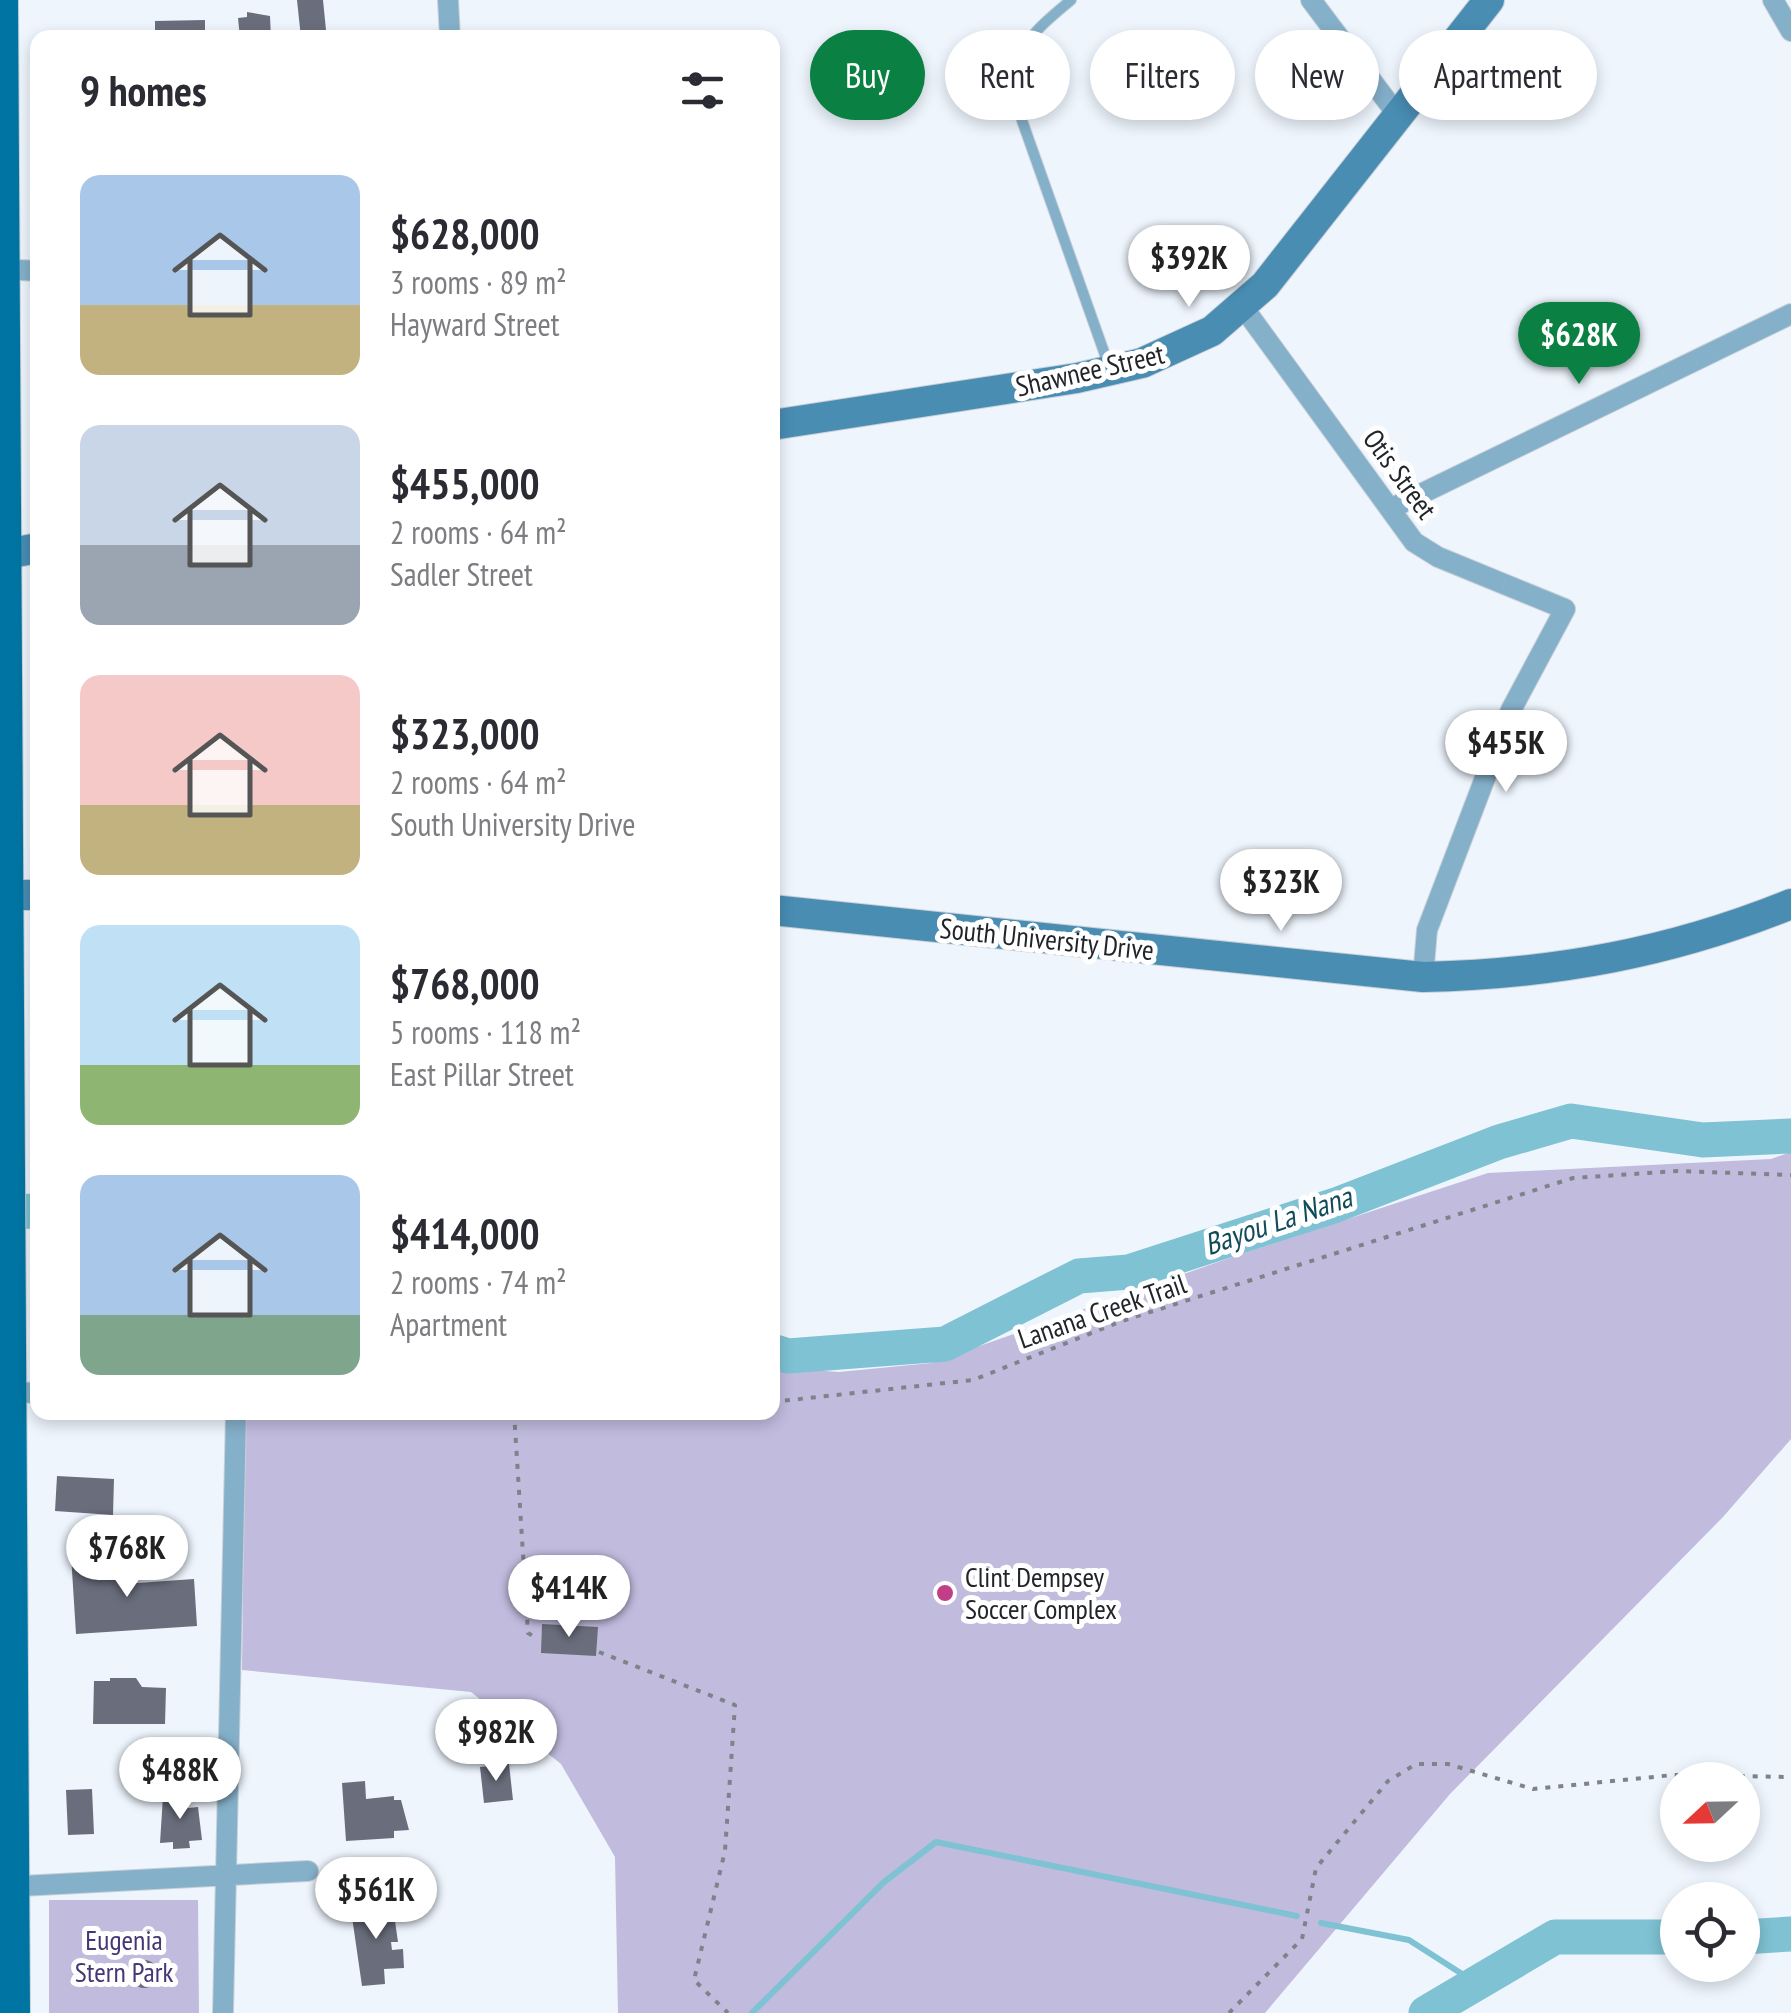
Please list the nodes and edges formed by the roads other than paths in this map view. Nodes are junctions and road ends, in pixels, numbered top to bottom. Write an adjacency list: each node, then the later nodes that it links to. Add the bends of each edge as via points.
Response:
1 (448, 0): 7 (street)
2 (1071, 0): 15 (lane, via 1030,34 1014,65 1012,94)
3 (1310, 0): 10 (street)
4 (1489, 0): 8 (main road, Shawnee Street)
5 (1773, 0): 9 (street)
6 (2, 16): 11 (main road)
7 (450, 30)
8 (1466, 30)
9 (1791, 31)
10 (1399, 117): 13 (main road, Shawnee Street)
11 (1, 269): 12 (street); 19 (main road)
12 (30, 271)
13 (1243, 306): 15 (main road, Shawnee Street, via 1176,351); 17 (street, Otis Street)
14 (1791, 314): 17 (street)
15 (1110, 370): 16 (main road, Shawnee Street)
16 (780, 425)
17 (1390, 508): 24 (street, Otis Street, via 1414,542 1438,556 1565,609 1511,710 1427,930)
18 (30, 549): 19 (main road)
19 (3, 554): 20 (main road)
20 (15, 895): 23 (main road)
21 (1791, 904): 24 (main road, South University Drive, via 1673,947 1594,964)
22 (780, 911): 24 (main road, South University Drive)
23 (4, 973): 25 (main road)
24 (1423, 977)
25 (7, 1107): 26 (main road, via 12,1304)
26 (25, 1393): 28 (main road)
27 (236, 1420): 30 (street)
28 (7, 1523): 31 (main road)
29 (308, 1870): 30 (street)
30 (226, 1875): 31 (street); 33 (street)
31 (7, 1886): 32 (main road)
32 (14, 2013)
33 (223, 2013)

